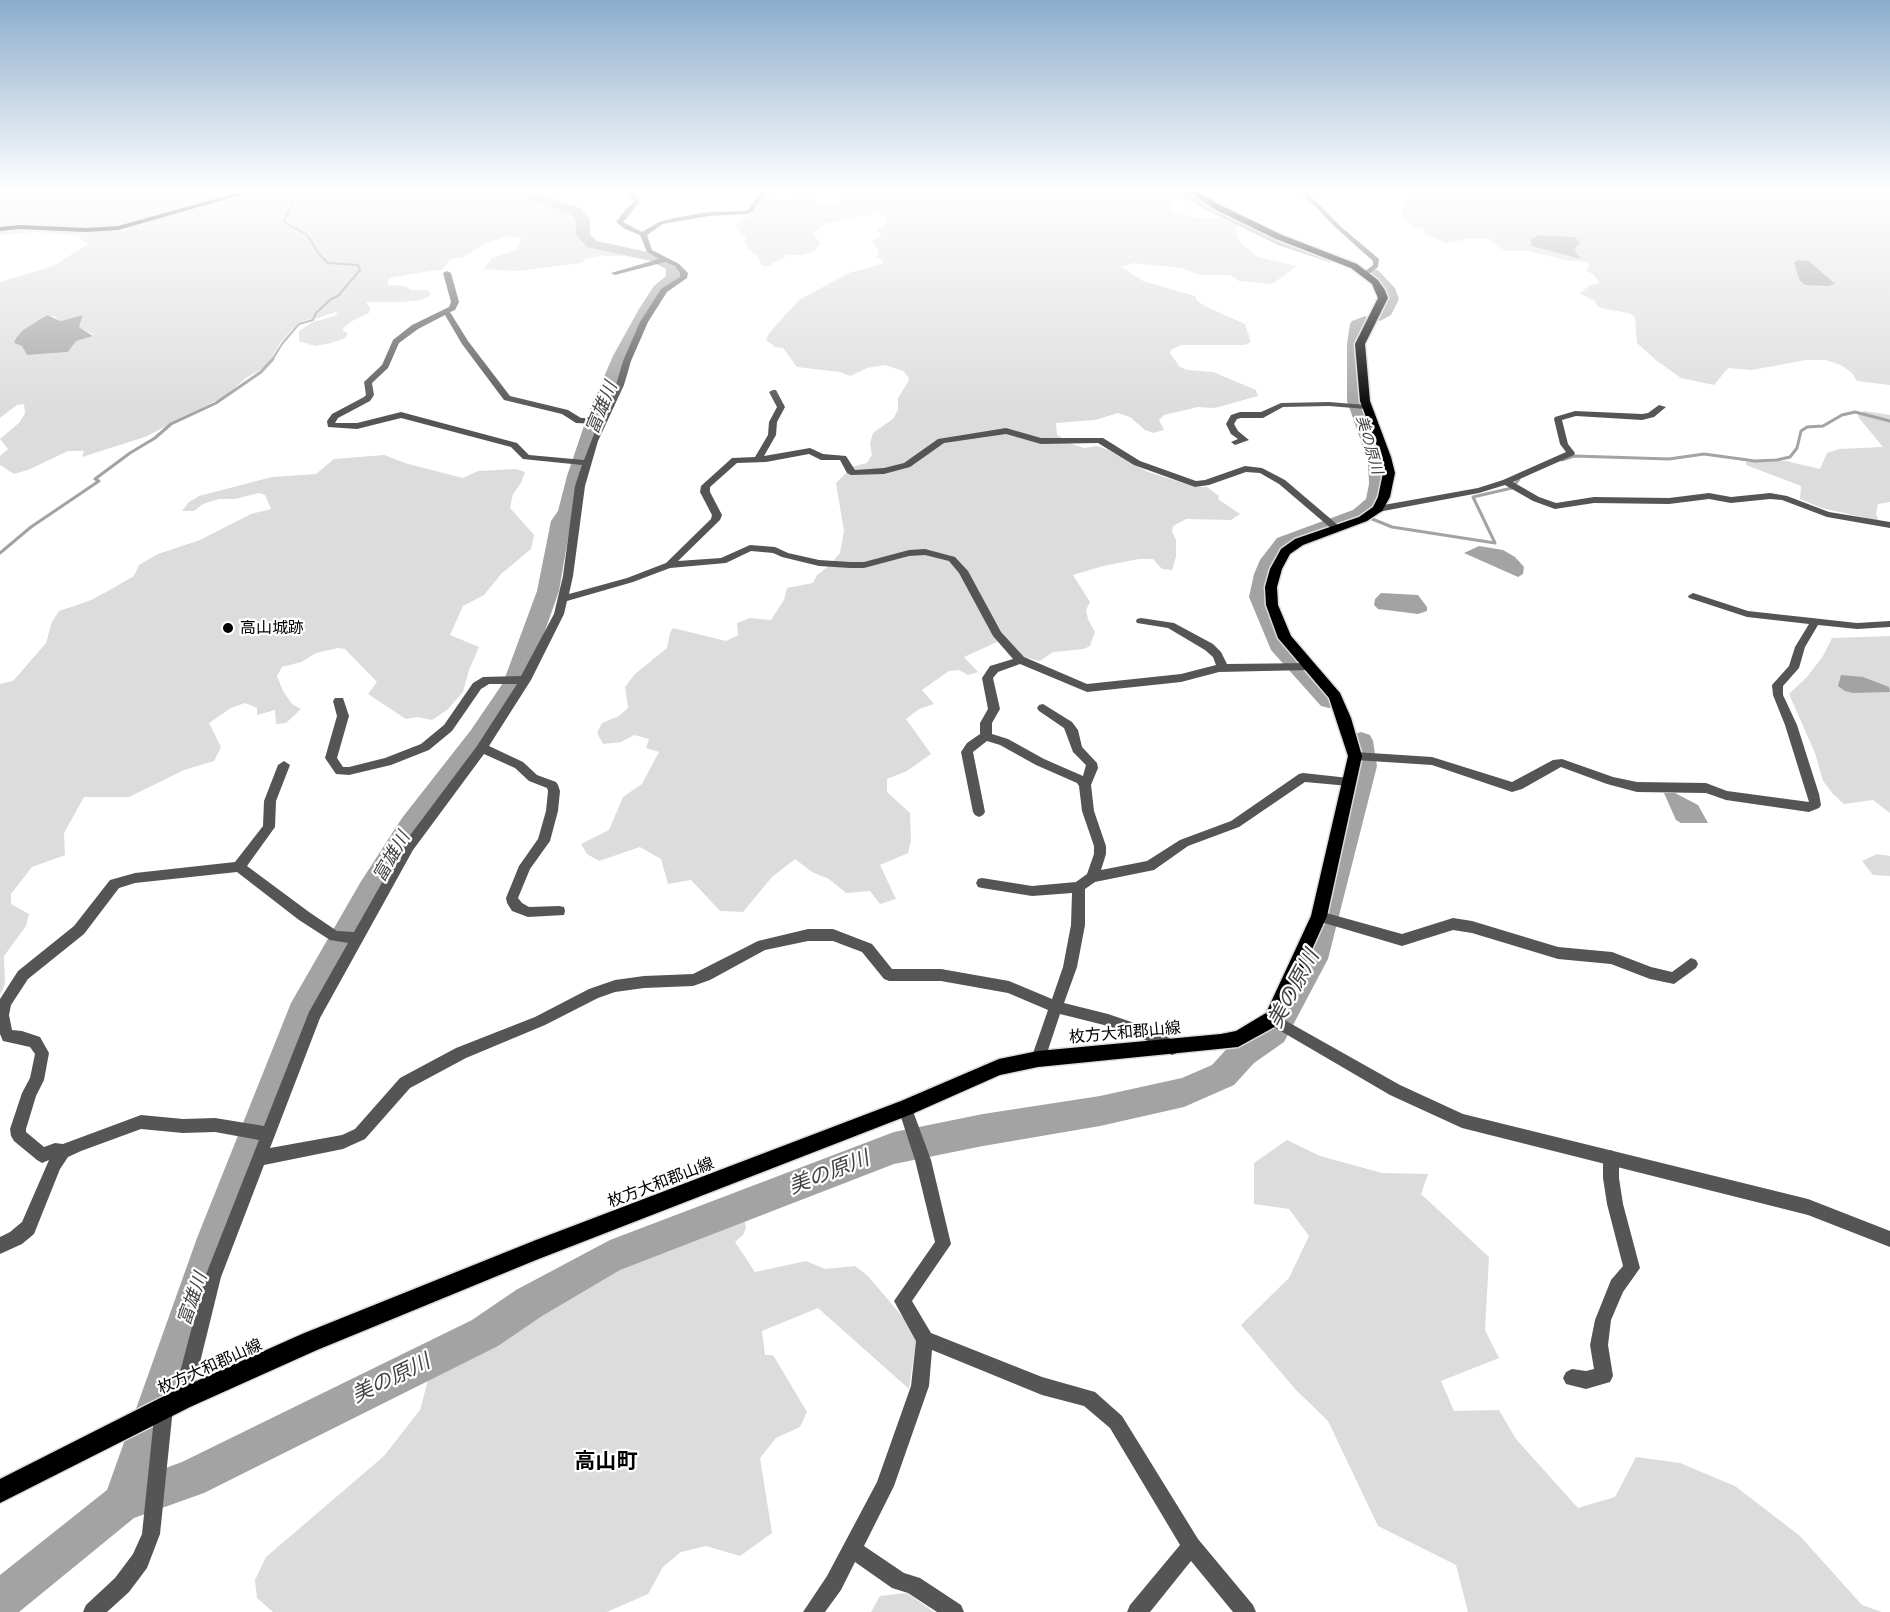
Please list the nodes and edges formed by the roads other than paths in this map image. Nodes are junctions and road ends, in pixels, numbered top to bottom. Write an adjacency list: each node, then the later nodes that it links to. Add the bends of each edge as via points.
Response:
1 (648, 264): 6 (street)
2 (675, 264): 12 (street, via 682,269 683,278 664,291 644,322 620,385)
3 (1349, 264): 7 (main road)
4 (1376, 264): 7 (street)
5 (447, 273): 8 (street, via 455,302)
6 (615, 273)
7 (1365, 273): 10 (main road, via 1382,290 1383,298 1360,344)
8 (446, 311): 12 (street, via 507,398 564,412 579,421); 15 (street, via 396,342 385,366 368,382 367,399 335,416 332,424 357,426 401,415 514,445 526,457)
9 (773, 392): 14 (street, via 781,407)
10 (1366, 407): 13 (street, via 1281,405 1263,415 1234,417 1230,424 1245,440); 17 (main road, via 1389,473)
11 (1662, 407): 16 (street, via 1651,416 1575,413 1558,419 1564,444 1571,453)
12 (600, 421): 15 (street)
13 (1235, 442)
14 (759, 458): 19 (street, via 810,451 821,457 843,458 854,473 902,467 941,441 1006,431 1041,441 1100,440 1137,463 1195,484 1245,469 1262,471 1282,482); 20 (street, via 735,460 706,486 705,492 717,515 715,520)
15 (586, 464): 22 (street)
16 (1506, 482): 17 (street); 18 (street, via 1555,506 1594,500 1661,501 1709,496 1731,500 1770,496 1827,514)
17 (1378, 509): 19 (main road)
18 (1890, 525)
19 (1336, 528): 27 (main road, via 1299,542 1285,552 1271,587 1272,605 1285,638)
20 (669, 565): 22 (street); 26 (street, via 723,561 750,548 776,550 819,563 850,565 909,553 939,554 963,571 997,634)
21 (1693, 596): 24 (street, via 1747,614)
22 (563, 599): 29 (street)
23 (1141, 621): 28 (street, via 1170,625 1209,647)
24 (1815, 622): 25 (street); 34 (street, via 1800,647 1794,668 1777,685 1815,806 1726,795 1706,788 1637,787 1562,763 1512,787 1432,761)
25 (1890, 624)
26 (1020, 660): 28 (street, via 1087,688 1181,678); 32 (street, via 994,669 987,678 994,709 986,723)
27 (1308, 666): 28 (street); 34 (main road, via 1335,696)
28 (1223, 668)
29 (526, 680): 30 (street, via 487,680 477,686 448,728 425,747 349,771 340,771 331,758 343,716); 33 (street)
30 (339, 701)
31 (1043, 708): 37 (street, via 1068,725 1077,748 1091,763)
32 (986, 736): 37 (street); 38 (street, via 967,752)
33 (481, 749): 43 (street, via 492,751 519,765 533,778 552,785 552,811 544,841 525,866 512,898 517,907 528,912); 45 (street, via 409,846)
34 (1355, 756): 36 (main road)
35 (284, 765): 39 (street, via 270,801 269,827)
36 (1349, 782): 40 (street, via 1303,777 1235,824 1184,843 1150,866); 44 (main road)
37 (1085, 785): 40 (street, via 1088,811 1100,846)
38 (979, 812)
39 (239, 867): 45 (street, via 335,936); 53 (street, via 135,878 115,884 79,930 37,962 12,990 2,1015 8,1036 35,1042 42,1053 19,1136 42,1155)
40 (1092, 877): 42 (street)
41 (982, 883): 42 (street, via 1032,891)
42 (1079, 887): 47 (street, via 1078,925)
43 (559, 911)
44 (1319, 916): 46 (street, via 1402,940 1453,924 1472,927 1558,953 1612,958 1674,978); 48 (main road)
45 (355, 938): 52 (street, via 314,1016)
46 (1691, 964)
47 (1056, 1007): 49 (street, via 1108,1020); 50 (street); 54 (street, via 1009,987 979,980 889,975 867,948 832,935 785,939 741,955 699,978 634,983 594,993 540,1021 461,1053 405,1083 360,1134 343,1142)
48 (1272, 1019): 49 (main road, 枚方大和郡山線, via 1238,1039); 55 (street, via 1395,1090 1462,1121)
49 (1172, 1048): 50 (main road, 枚方大和郡山線)
50 (1038, 1059): 51 (main road, 枚方大和郡山線, via 999,1067)
51 (905, 1108): 58 (street, via 923,1160 943,1244 902,1301); 60 (main road, 枚方大和郡山線, via 536,1250)
52 (268, 1134): 53 (street, via 215,1125 141,1122); 54 (street)
53 (63, 1152): 57 (street, via 42,1190 28,1228)
54 (260, 1158): 60 (street, via 213,1277)
55 (1611, 1158): 56 (street, via 1808,1207); 59 (street, via 1615,1204 1632,1268 1617,1286 1603,1320 1599,1345 1604,1376)
56 (1890, 1239)
57 (0, 1246)
58 (925, 1339): 63 (street, via 1042,1386 1089,1398 1116,1422); 64 (street, via 920,1386 908,1422 885,1486)
59 (1572, 1378)
60 (182, 1399): 61 (main road, 枚方大和郡山線)
61 (164, 1408): 62 (main road, 枚方大和郡山線); 65 (street, via 151,1534 140,1561 122,1585)
62 (0, 1491)
63 (1191, 1546): 68 (street); 69 (street)
64 (852, 1549): 66 (street); 67 (street, via 898,1581 914,1585)
65 (93, 1612)
66 (813, 1612)
67 (954, 1612)
68 (1137, 1612)
69 (1246, 1612)

